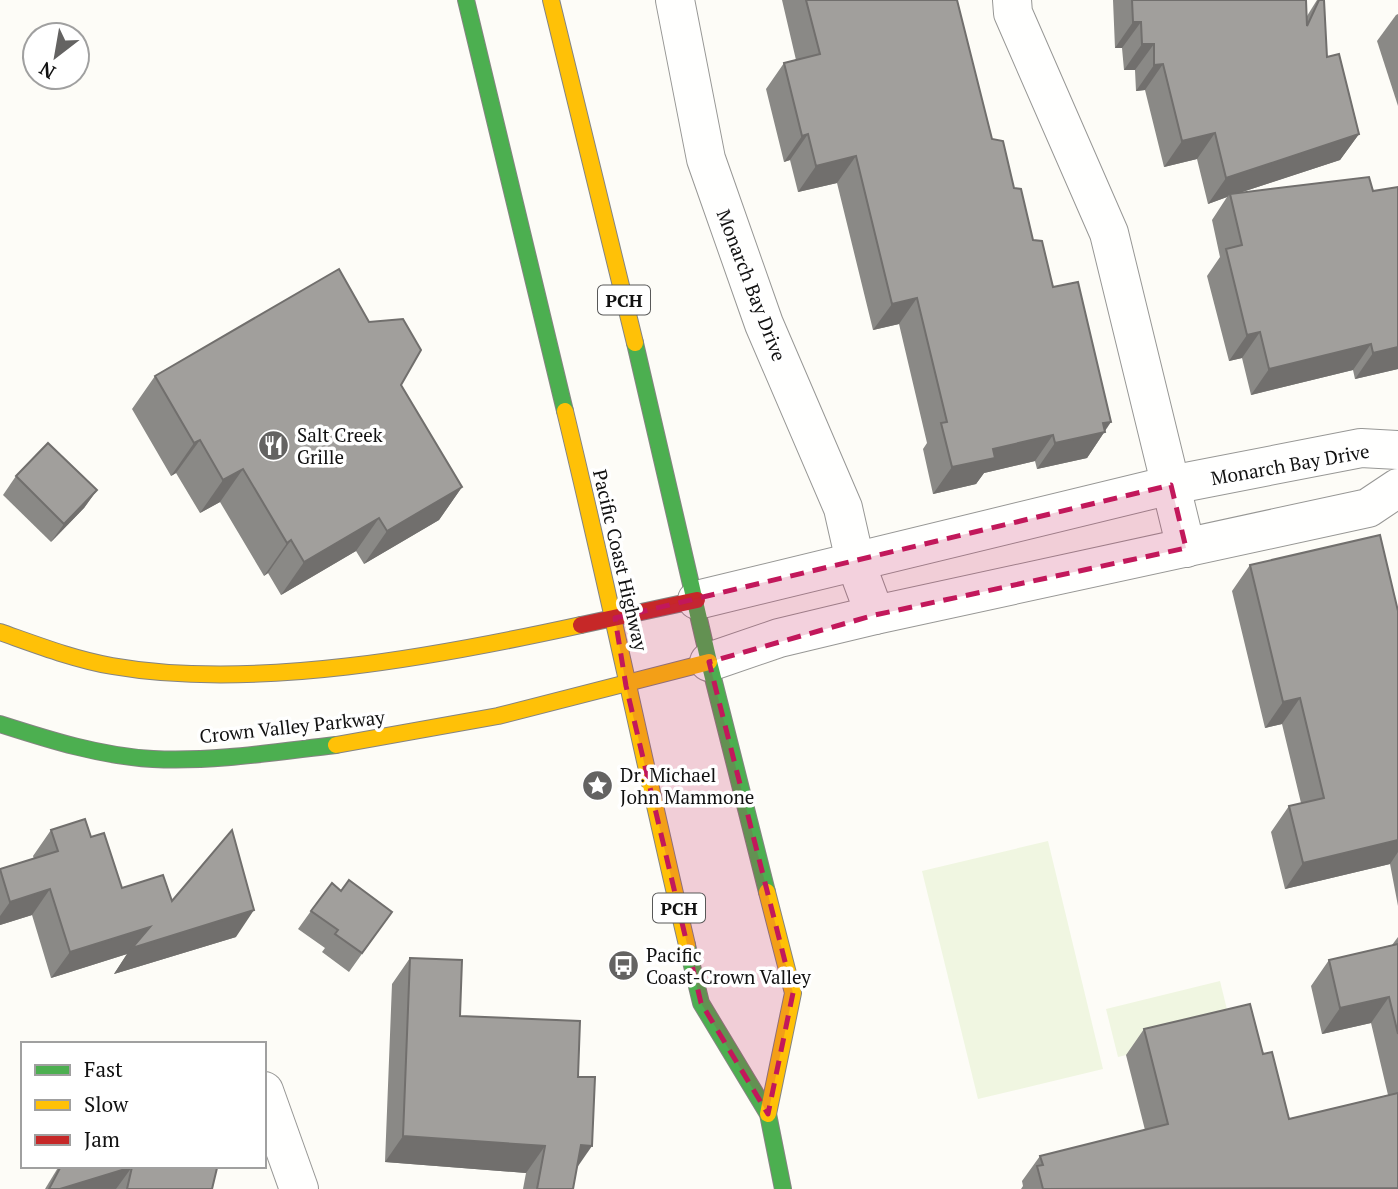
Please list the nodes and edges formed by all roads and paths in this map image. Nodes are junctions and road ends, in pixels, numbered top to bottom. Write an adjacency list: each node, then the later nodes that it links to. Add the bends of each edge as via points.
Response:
1 (466, 0): 12 (main road, Pacific Coast Highway / PCH)
2 (551, 0): 10 (main road, Pacific Coast Highway / PCH)
3 (675, 0): 9 (street, Monarch Bay Drive, via 706,159 764,324 843,508)
4 (1012, 0): 6 (street, via 1013,13 1109,233)
5 (1398, 450): 6 (street, Monarch Bay Drive, via 1361,448)
6 (1171, 485): 8 (street); 9 (street, Monarch Bay Drive)
7 (1398, 488): 8 (street, via 1368,508)
8 (1186, 548): 11 (street)
9 (855, 561): 10 (street, Monarch Bay Drive); 11 (street, Monarch Bay Drive)
10 (697, 600): 12 (main road); 14 (main road, Pacific Coast Highway / PCH)
11 (875, 615): 14 (street, via 779,638)
12 (615, 618): 13 (main road, via 395,660 222,674 126,668); 15 (main road, Pacific Coast Highway / PCH)
13 (0, 632)
14 (709, 662): 15 (main road, Crown Valley Parkway); 18 (main road, Pacific Coast Highway / PCH, via 793,993)
15 (626, 686): 16 (main road, Crown Valley Parkway, via 373,742 229,757 135,757); 18 (main road, Pacific Coast Highway / PCH, via 701,1003)
16 (0, 724)
17 (266, 1097): 19 (street)
18 (768, 1114): 20 (main road, Pacific Coast Highway / PCH)
19 (299, 1189)
20 (783, 1189)

